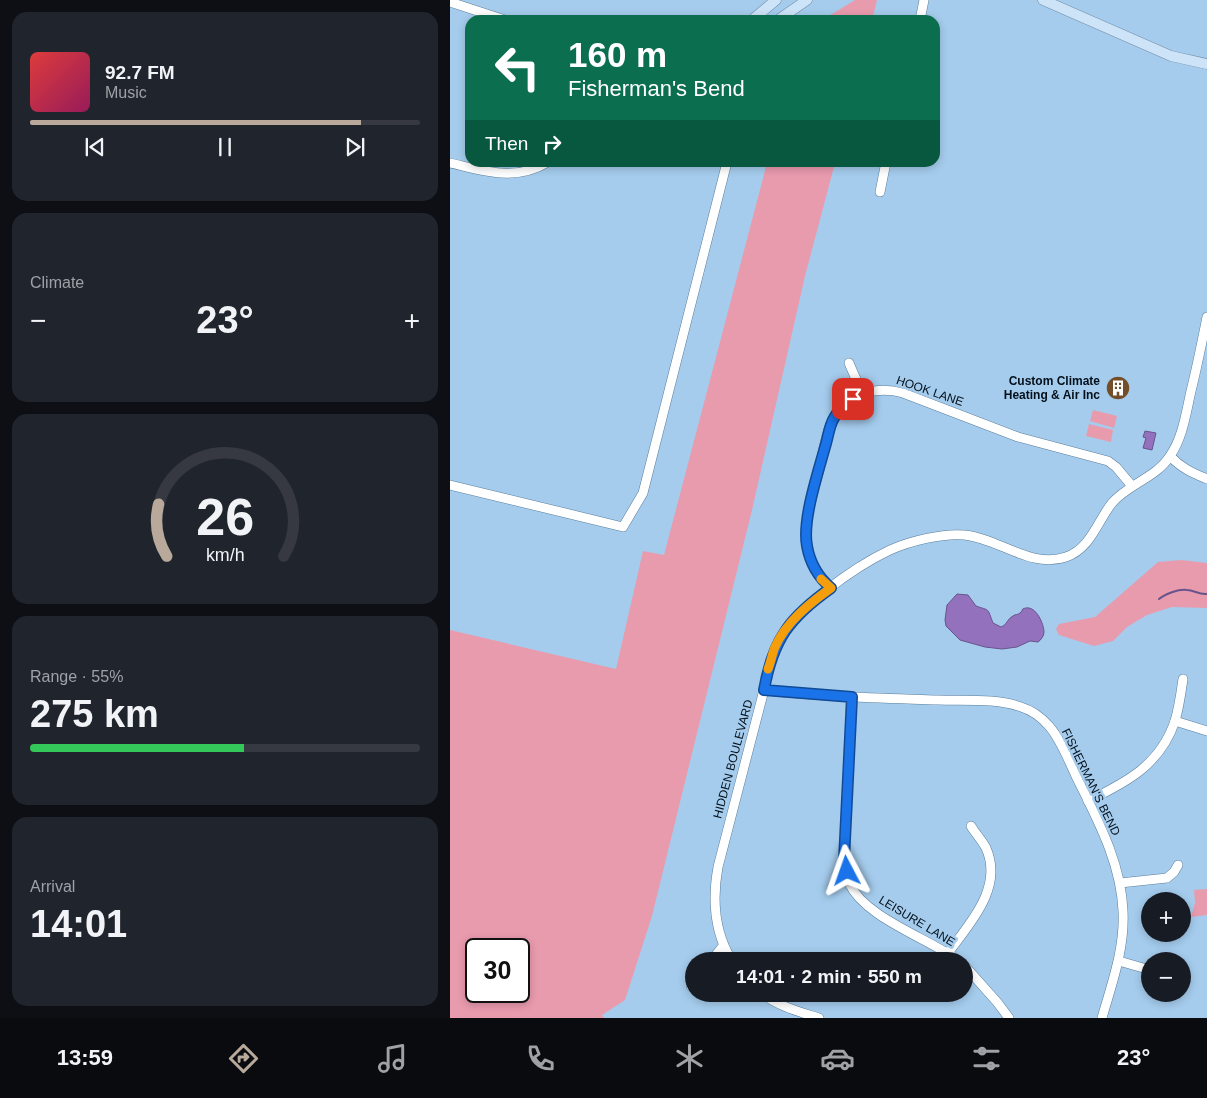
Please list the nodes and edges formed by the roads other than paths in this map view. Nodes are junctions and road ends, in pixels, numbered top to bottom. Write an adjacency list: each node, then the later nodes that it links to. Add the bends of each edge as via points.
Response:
1 (776, 0): 7 (main road)
2 (807, 0): 8 (main road)
3 (924, 0): 9 (street)
4 (1044, 0): 10 (main road, via 1171,56)
5 (450, 2): 6 (street)
6 (490, 15)
7 (758, 15)
8 (785, 15)
9 (921, 15)
10 (1207, 64)
11 (450, 163): 12 (street)
12 (465, 166)
13 (469, 167): 14 (street, via 502,174 521,174)
14 (540, 167)
15 (726, 167): 23 (street, via 643,493 623,527)
16 (885, 167): 17 (street)
17 (880, 192)
18 (1207, 317): 21 (street, HIDDEN BOULEVARD, via 1186,413)
19 (849, 363): 20 (street)
20 (862, 393): 24 (street, HOOK LANE, via 890,390 903,393 1018,437 1108,462); 25 (street, via 845,405 832,421 808,518 806,539 810,555 822,580)
21 (1170, 456): 22 (street, via 1187,470); 24 (street, HIDDEN BOULEVARD, via 1152,475)
22 (1207, 479)
23 (450, 485)
24 (1132, 486): 25 (street, HIDDEN BOULEVARD, via 1105,512 1089,540 1065,557 1033,558 981,538 964,534 942,535 891,550)
25 (831, 588): 27 (street, HIDDEN BOULEVARD, via 809,604 785,631 775,647)
26 (1183, 679): 29 (street)
27 (764, 690): 28 (street, FISHERMAN'S BEND); 35 (street, HIDDEN BOULEVARD, via 714,890)
28 (852, 697): 31 (street, FISHERMAN'S BEND, via 998,702 1023,707 1048,725 1059,740); 38 (street, LEISURE LANE, via 844,860 849,882 859,898 878,915)
29 (1175, 721): 30 (street); 31 (street, via 1149,764 1131,779)
30 (1207, 731)
31 (1088, 801): 34 (street, FISHERMAN'S BEND, via 1106,837)
32 (970, 826): 39 (street, via 986,849 991,868 990,885 979,910)
33 (1178, 866): 34 (street, via 1167,878)
34 (1120, 883): 40 (street, FISHERMAN'S BEND, via 1123,934)
35 (723, 946): 36 (street); 37 (street, HIDDEN BOULEVARD)
36 (718, 952)
37 (727, 952)
38 (946, 952)
39 (949, 952)
40 (1119, 962): 41 (street); 46 (street, FISHERMAN'S BEND)
41 (1141, 968)
42 (973, 975): 45 (street)
43 (777, 1002): 44 (street)
44 (818, 1018)
45 (1009, 1018)
46 (1102, 1018)

